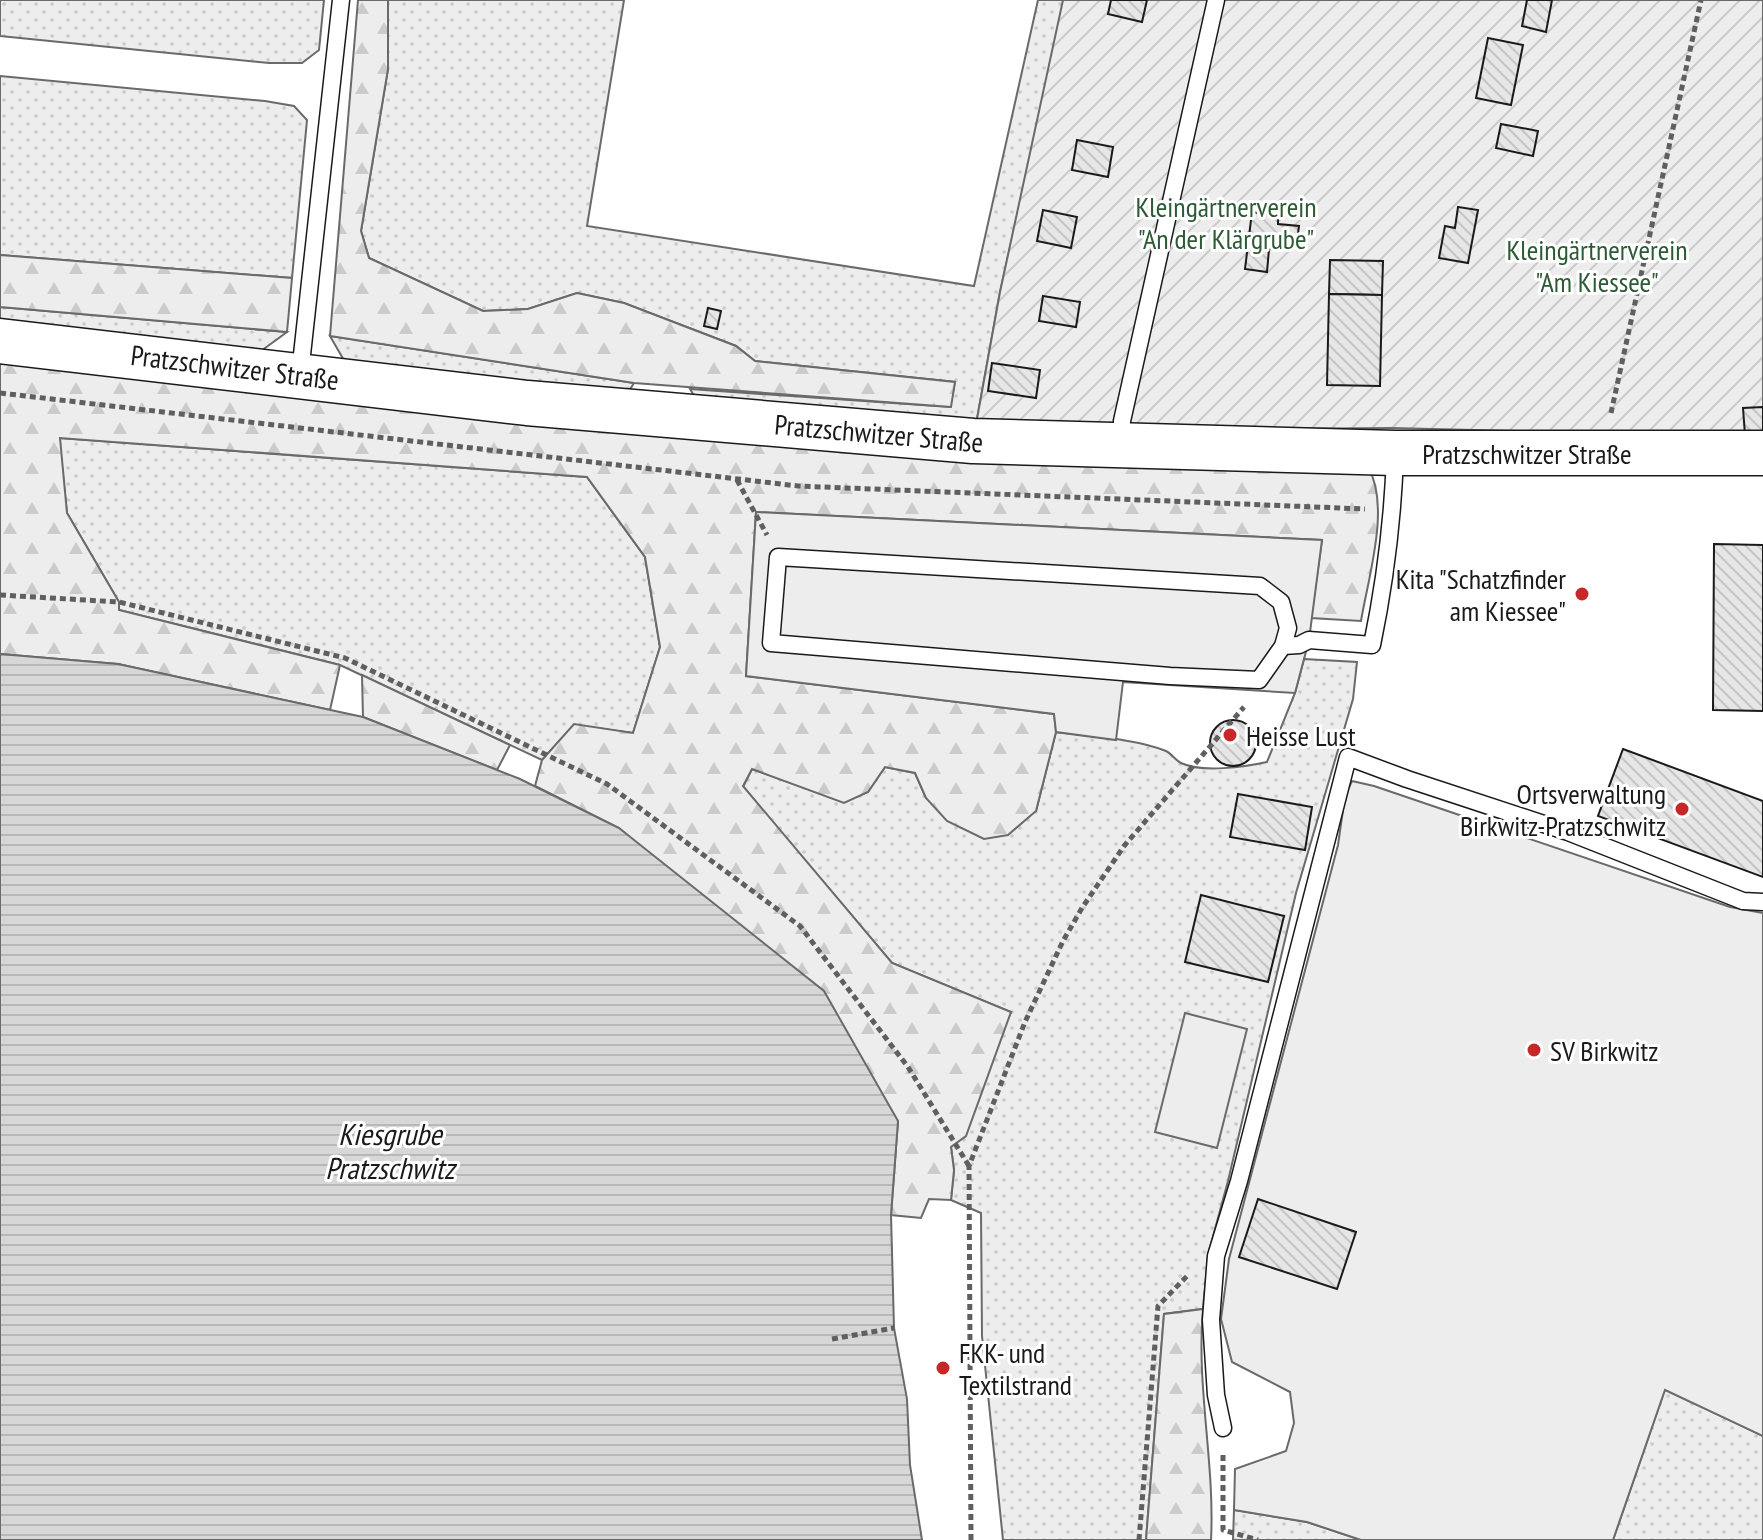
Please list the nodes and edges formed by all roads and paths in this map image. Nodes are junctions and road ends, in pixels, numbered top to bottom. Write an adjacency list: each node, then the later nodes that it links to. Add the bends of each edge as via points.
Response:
1 (341, 0): 5 (lane)
2 (1216, 0): 7 (lane, via 1122,421)
3 (1701, 0): 9 (path)
4 (0, 341): 5 (street, Pratzschwitzer Straße)
5 (299, 375): 7 (street, Pratzschwitzer Straße, via 527,403 973,441)
6 (0, 393): 11 (path)
7 (1121, 447): 8 (street, Pratzschwitzer Straße)
8 (1395, 453): 9 (street, Pratzschwitzer Straße); 12 (lane)
9 (1603, 453): 10 (street, Pratzschwitzer Straße)
10 (1763, 453)
11 (737, 479): 12 (path, via 798,486); 13 (path)
12 (1393, 511): 15 (lane, via 1372,645 1309,640)
13 (778, 557): 15 (lane, via 1260,586 1281,602 1288,628); 16 (lane, via 771,643)
14 (0, 595): 18 (path, via 119,602 345,658 607,784 800,926 908,1067)
15 (1283, 646): 16 (lane)
16 (1259, 680): 18 (path, via 1259,690 1124,846 1082,908 1025,1022)
17 (1763, 902): 19 (lane, via 1743,901 1568,832 1348,757)
18 (969, 1166): 23 (path)
19 (1216, 1256): 22 (lane, via 1211,1320); 24 (path, via 1208,1255 1158,1306)
20 (894, 1328): 21 (path)
21 (832, 1339)
22 (1223, 1428): 25 (path, via 1223,1530)
23 (971, 1540)
24 (1139, 1540)
25 (1258, 1540)

